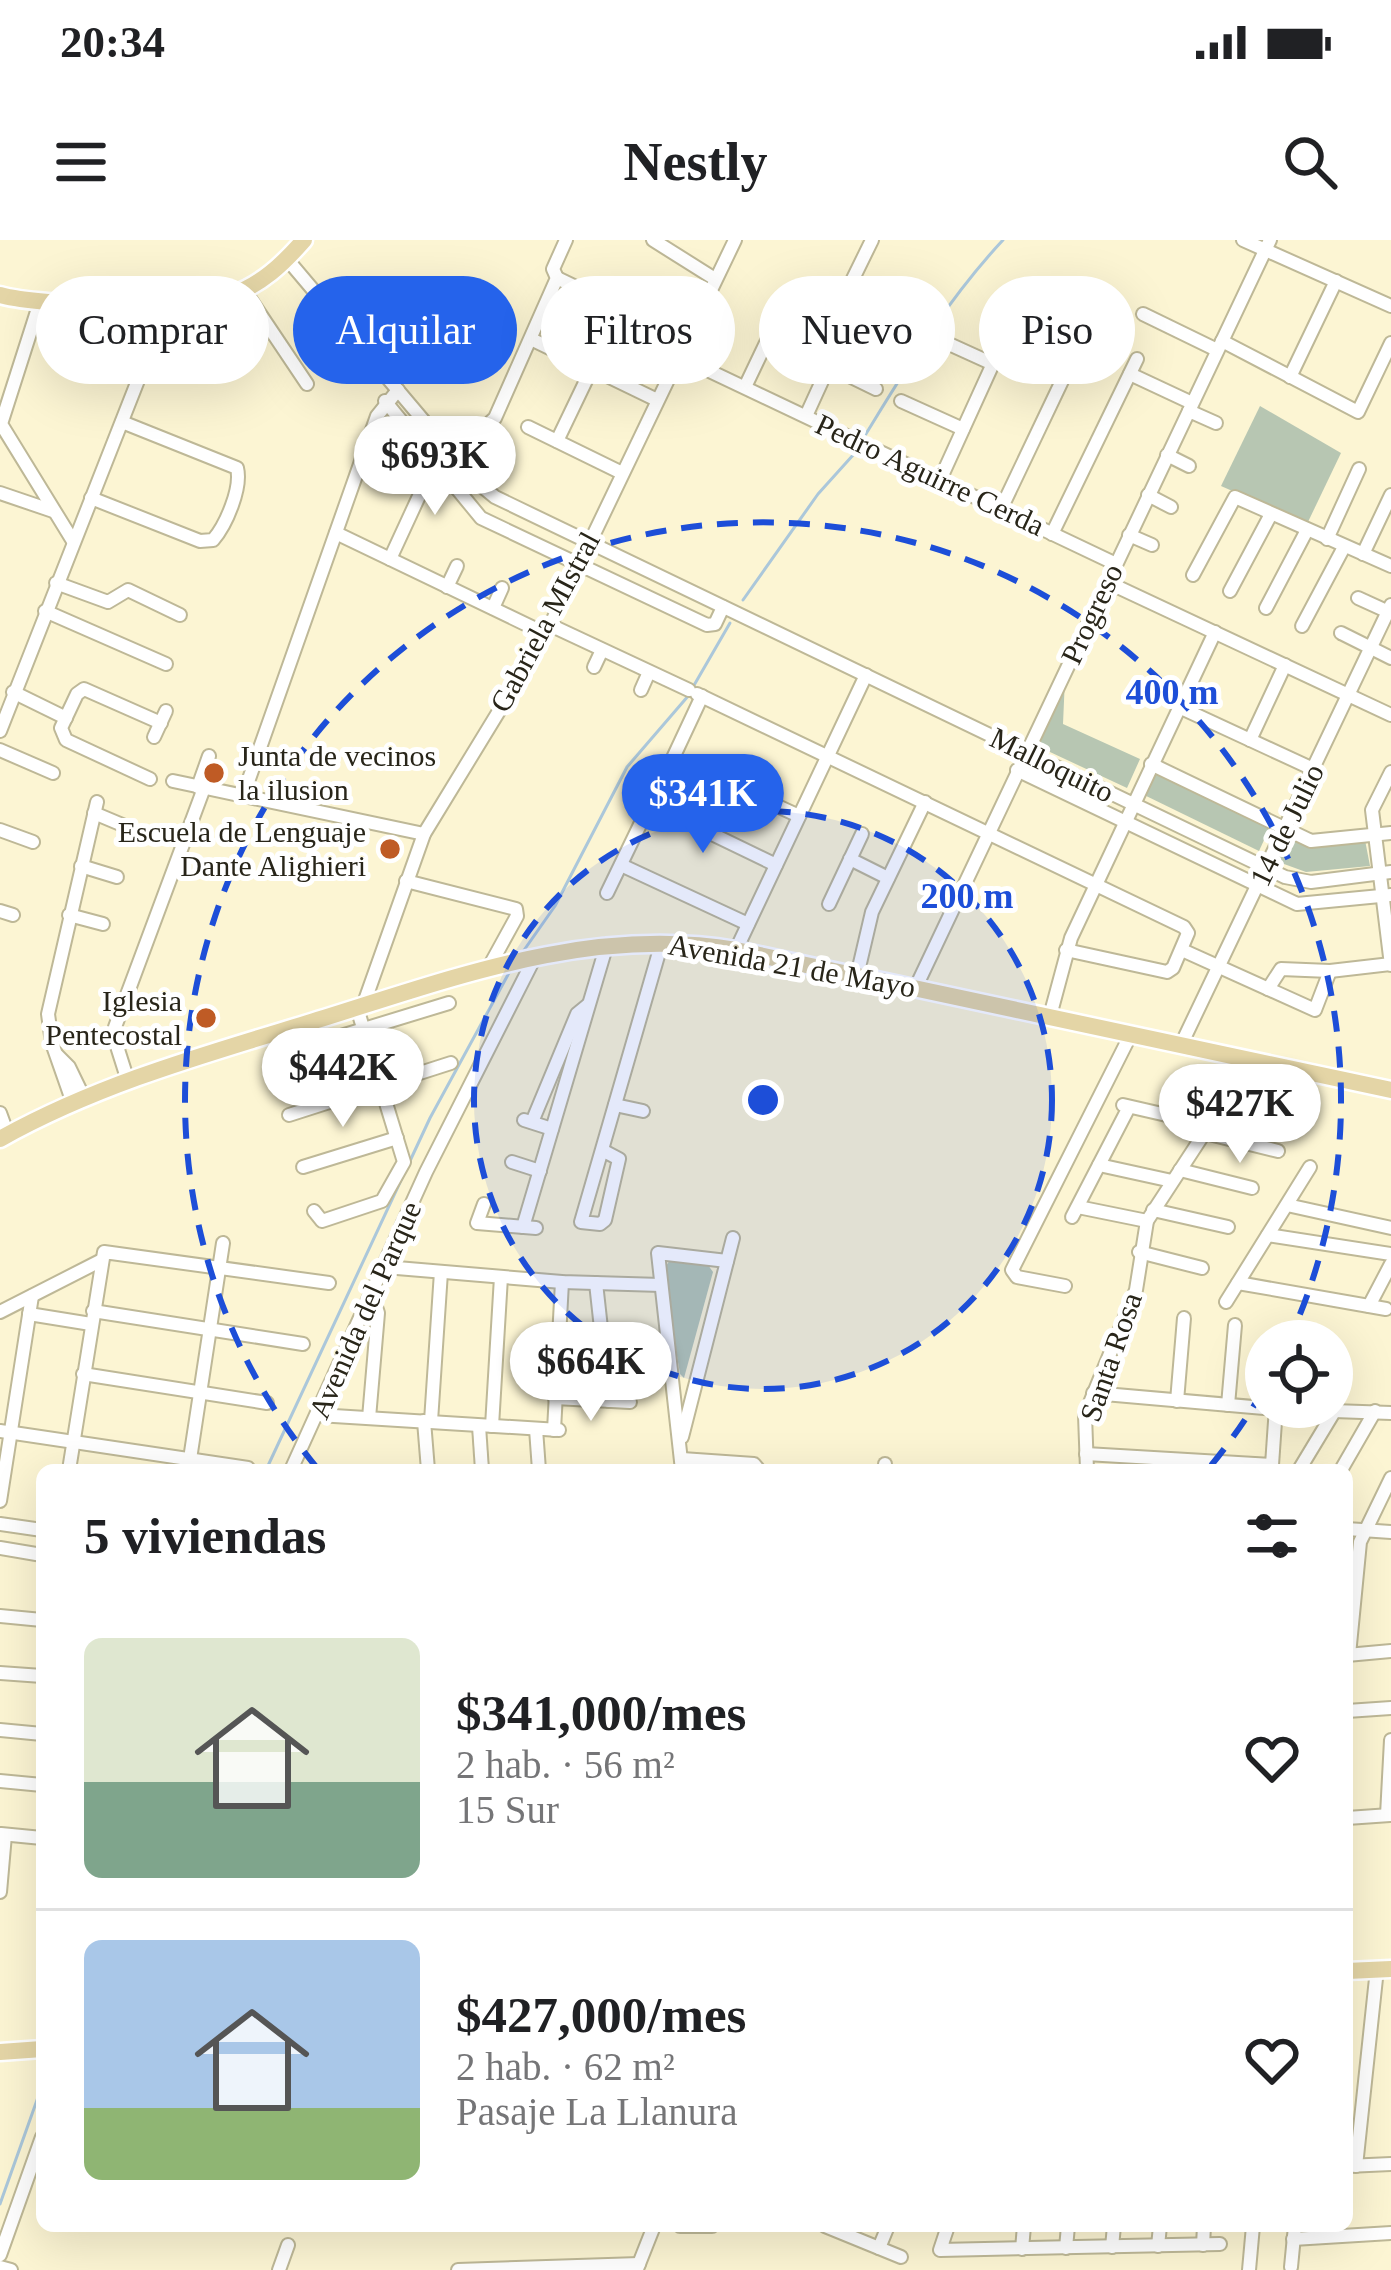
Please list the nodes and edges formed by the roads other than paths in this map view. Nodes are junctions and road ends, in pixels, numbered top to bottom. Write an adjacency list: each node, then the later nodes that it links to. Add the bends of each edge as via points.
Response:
1 (304, 240): 8 (main road)
2 (566, 240): 10 (street)
3 (653, 240): 11 (street)
4 (735, 240): 12 (street, Gabriela MIstral)
5 (872, 240): 13 (street)
6 (1244, 240): 7 (street)
7 (1268, 245): 14 (street); 25 (street, Progreso)
8 (287, 259): 9 (main road); 44 (street, Malloquito)
9 (263, 276)
10 (556, 276)
11 (710, 276)
12 (717, 276)
13 (854, 276)
14 (1336, 281): 17 (street); 31 (street)
15 (0, 295): 16 (main road)
16 (36, 301)
17 (1391, 306)
18 (541, 313): 22 (street)
19 (1143, 314): 25 (street)
20 (36, 315): 68 (street, via 1,424)
21 (269, 327): 28 (street)
22 (531, 339): 24 (street); 55 (street, via 495,418)
23 (1391, 343): 31 (street, via 1358,412)
24 (541, 344)
25 (1220, 346): 31 (street); 48 (street, Progreso)
26 (1137, 359): 29 (street)
27 (759, 360): 42 (street)
28 (293, 363)
29 (1135, 363)
30 (1135, 377): 48 (street)
31 (1290, 377)
32 (735, 383): 42 (street, Pedro Aguirre Cerda)
33 (136, 384): 50 (street)
34 (584, 384): 54 (street)
35 (624, 384): 45 (street)
36 (665, 384): 45 (street, Gabriela MIstral)
37 (821, 384): 49 (street)
38 (866, 384): 43 (street)
39 (984, 384): 53 (street)
40 (1058, 384): 67 (street)
41 (1125, 384): 72 (street)
42 (745, 388): 49 (street, Pedro Aguirre Cerda)
43 (876, 389)
44 (398, 390): 46 (street); 55 (street, Malloquito)
45 (657, 400): 60 (street, Gabriela MIstral)
46 (386, 401): 58 (street); 71 (street)
47 (901, 401): 53 (street)
48 (1190, 407): 51 (street); 56 (street, Progreso)
49 (806, 416): 61 (street, Pedro Aguirre Cerda)
50 (122, 422): 65 (street); 65 (street, via 237,468 219,534 200,541)
51 (1216, 423)
52 (528, 428): 54 (street)
53 (963, 429): 61 (street)
54 (556, 441): 60 (street)
55 (453, 455): 58 (street); 76 (street, Malloquito, via 489,493)
56 (1167, 455): 57 (street); 63 (street, Progreso)
57 (1190, 466)
58 (439, 467): 81 (street); 84 (street, via 482,518)
59 (1359, 469): 74 (street)
60 (622, 472): 76 (street, Gabriela MIstral)
61 (940, 480): 67 (street, Pedro Aguirre Cerda)
62 (0, 493): 68 (street)
63 (1148, 495): 66 (street); 73 (street, Progreso)
64 (1391, 495): 80 (street)
65 (91, 499): 75 (street)
66 (1171, 507)
67 (1001, 509): 72 (street, Pedro Aguirre Cerda)
68 (54, 512): 75 (street)
69 (1271, 514): 70 (street); 86 (street, via 1234,497); 91 (street)
70 (1306, 530): 74 (street); 95 (street)
71 (336, 533): 81 (street); 136 (street)
72 (1052, 534): 82 (street, Pedro Aguirre Cerda)
73 (1129, 535): 77 (street); 82 (street, Progreso)
74 (1328, 539): 78 (street)
75 (73, 541): 88 (street)
76 (589, 542): 84 (street, Gabriela MIstral); 93 (street, Malloquito)
77 (1152, 545)
78 (1344, 547): 80 (street); 99 (street)
79 (1391, 551): 80 (street)
80 (1365, 554): 85 (street)
81 (390, 559): 89 (street)
82 (1116, 564): 87 (street, Progreso)
83 (457, 566): 89 (street)
84 (578, 566): 93 (street, via 707,625); 100 (street, Gabriela MIstral)
85 (1391, 566)
86 (1193, 575)
87 (1107, 581): 101 (street); 125 (street, Progreso)
88 (56, 583): 96 (street); 98 (street, via 108,602 128,590)
89 (447, 587): 94 (street)
90 (502, 588): 94 (street)
91 (1230, 591)
92 (1358, 598): 97 (street)
93 (723, 607): 111 (street, Malloquito)
94 (493, 608): 100 (street)
95 (1266, 608)
96 (45, 610): 106 (street); 113 (street)
97 (1390, 610): 103 (street, 14 de Julio)
98 (180, 615)
99 (1302, 626)
100 (548, 629): 104 (street); 146 (street, Gabriela MIstral)
101 (1215, 632): 107 (street); 118 (street)
102 (1341, 634): 103 (street)
103 (1371, 649): 105 (street); 117 (street, 14 de Julio)
104 (602, 650): 108 (street); 109 (street)
105 (1391, 658)
106 (166, 664)
107 (1285, 665): 117 (street); 123 (street)
108 (594, 668)
109 (650, 672): 115 (street); 116 (street)
110 (83, 673): 114 (street)
111 (866, 675): 125 (street, Malloquito); 126 (street)
112 (0, 682): 113 (street)
113 (14, 690): 120 (street); 122 (street)
114 (82, 690): 120 (street); 121 (street)
115 (641, 690)
116 (696, 694): 126 (street); 139 (street, via 673,758)
117 (1349, 695): 119 (street); 130 (street, 14 de Julio)
118 (1179, 707): 123 (street); 128 (street)
119 (1391, 715)
120 (66, 718): 133 (street, via 66,740)
121 (161, 724)
122 (0, 731)
123 (1250, 740): 130 (street)
124 (0, 750): 132 (street)
125 (1026, 752): 129 (street, Progreso); 138 (street, Malloquito)
126 (828, 755): 137 (street); 139 (street)
127 (208, 756): 135 (street)
128 (1151, 764): 138 (street); 141 (street, Malloquito)
129 (1017, 770): 140 (street); 144 (street, Progreso)
130 (1313, 770): 141 (street, 14 de Julio)
131 (1391, 772): 148 (street, via 1372,810)
132 (53, 773)
133 (150, 778)
134 (173, 782): 135 (street)
135 (201, 787): 136 (street); 190 (street, via 115,1028)
136 (243, 796): 146 (street)
137 (925, 802): 144 (street); 157 (street)
138 (1132, 804): 140 (street); 154 (street, Malloquito)
139 (799, 816): 152 (street)
140 (1125, 822): 159 (street); 160 (street)
141 (1285, 829): 148 (street, Malloquito, via 1315,842); 154 (street, 14 de Julio)
142 (0, 830): 149 (street)
143 (132, 830): 153 (street, via 95,808)
144 (988, 832): 159 (street); 178 (street, Progreso)
145 (1391, 833): 148 (street, Malloquito)
146 (424, 834): 158 (street, Gabriela MIstral)
147 (862, 834): 150 (street)
148 (1375, 836): 155 (street)
149 (33, 842)
150 (850, 860): 157 (street); 163 (street)
151 (620, 865): 152 (street, via 650,804); 161 (street); 166 (street)
152 (776, 865): 166 (street)
153 (81, 866): 156 (street); 164 (street)
154 (1266, 868): 155 (street, Malloquito, via 1311,882); 160 (street, 14 de Julio)
155 (1386, 873): 162 (street)
156 (117, 877)
157 (888, 878): 177 (street)
158 (406, 881): 174 (street, via 516,909); 182 (street, Gabriela MIstral)
159 (1096, 885): 170 (street); 171 (street, via 1188,931)
160 (1258, 885): 162 (street, via 1303,905); 175 (street, 14 de Julio)
161 (607, 893)
162 (1387, 896): 173 (street)
163 (829, 904)
164 (69, 915): 165 (street); 193 (street, via 49,1028)
165 (103, 924)
166 (748, 924): 169 (street)
167 (662, 941): 168 (main road, Avenida 21 de Mayo); 169 (main road, Avenida 21 de Mayo); 194 (street)
168 (607, 944): 172 (main road, Avenida 21 de Mayo); 181 (street)
169 (736, 950): 177 (main road, Avenida 21 de Mayo)
170 (1066, 950): 171 (street, via 1167,972); 183 (street)
171 (1182, 950): 175 (street)
172 (523, 960): 174 (main road, Avenida 21 de Mayo); 226 (street, Avenida del Parque)
173 (1391, 965): 176 (street)
174 (489, 967): 182 (main road, Avenida 21 de Mayo)
175 (1219, 967): 179 (street); 186 (street, 14 de Julio)
176 (1330, 971): 179 (street, via 1281,969); 179 (street, via 1315,1010)
177 (857, 976): 178 (main road, Avenida 21 de Mayo)
178 (915, 988): 183 (main road, Avenida 21 de Mayo)
179 (1268, 989)
180 (449, 1004): 184 (street)
181 (589, 1005): 198 (street); 198 (street, via 577,1013 528,1121)
182 (360, 1007): 184 (street); 190 (main road, Avenida 21 de Mayo)
183 (1050, 1016): 185 (main road, Avenida 21 de Mayo)
184 (364, 1030): 187 (street); 191 (street)
185 (1131, 1034): 186 (main road, Avenida 21 de Mayo); 235 (street, via 1012,1270)
186 (1181, 1045): 188 (main road, Avenida 21 de Mayo)
187 (282, 1054)
188 (1252, 1060): 192 (main road, Avenida 21 de Mayo); 199 (street, Santa Rosa)
189 (452, 1064): 191 (street)
190 (128, 1081): 193 (main road, Avenida 21 de Mayo)
191 (381, 1086): 197 (street); 201 (street)
192 (1391, 1090)
193 (78, 1101): 200 (main road, Avenida 21 de Mayo)
194 (615, 1105): 195 (street); 202 (street)
195 (643, 1111)
196 (0, 1113): 200 (street)
197 (289, 1115)
198 (552, 1129): 208 (street)
199 (1207, 1129): 203 (street); 205 (street, via 1126,1106); 209 (street, Santa Rosa)
200 (4, 1137)
201 (397, 1138): 206 (street); 213 (street, via 404,1162 382,1201 322,1221)
202 (602, 1150): 202 (street, via 580,1222 605,1220 619,1159)
203 (1278, 1150)
204 (512, 1162): 208 (street)
205 (1099, 1166): 209 (street); 214 (street, via 1075,1212)
206 (303, 1167)
207 (1310, 1167): 212 (street)
208 (540, 1171): 211 (street, via 530,1227 477,1223)
209 (1176, 1176): 210 (street); 214 (street, Santa Rosa)
210 (1252, 1187)
211 (484, 1204)
212 (1287, 1205): 216 (street); 217 (street)
213 (314, 1211)
214 (1150, 1215): 215 (street); 220 (street, Santa Rosa)
215 (1228, 1227)
216 (1391, 1228)
217 (1268, 1235): 221 (street); 233 (street)
218 (733, 1238): 223 (street)
219 (223, 1243): 225 (street)
220 (1139, 1252): 227 (street); 252 (street, Santa Rosa, via 1136,1290)
221 (1391, 1254)
222 (102, 1257): 225 (street); 237 (street); 243 (street)
223 (728, 1261): 234 (street, via 658,1253); 250 (street)
224 (1391, 1264): 239 (street)
225 (219, 1267): 231 (street); 246 (street)
226 (385, 1268): 228 (street); 236 (street, Avenida del Parque)
227 (1202, 1268)
228 (441, 1272): 229 (street); 265 (street)
229 (501, 1277): 230 (street); 266 (street)
230 (562, 1282): 232 (street); 253 (street)
231 (329, 1283)
232 (596, 1283): 234 (street); 254 (street)
233 (1238, 1283): 238 (street); 239 (street)
234 (661, 1285): 249 (street)
235 (1064, 1286)
236 (372, 1295): 263 (street, Avenida del Parque); 264 (street, via 378,1313)
237 (32, 1296): 241 (street); 242 (street)
238 (1226, 1302)
239 (1369, 1306): 240 (street)
240 (1386, 1309)
241 (0, 1312)
242 (29, 1314): 243 (street); 270 (street)
243 (92, 1317): 246 (street); 248 (street)
244 (1184, 1318): 255 (street)
245 (1235, 1325): 258 (street)
246 (210, 1329): 247 (street); 251 (street)
247 (303, 1344)
248 (83, 1374): 251 (street); 271 (street)
249 (673, 1386): 250 (street); 274 (street)
250 (695, 1387): 274 (street)
251 (200, 1392): 257 (street); 275 (street)
252 (1093, 1393): 255 (street); 273 (street, Santa Rosa)
253 (555, 1398): 254 (street); 269 (street, via 556,1430)
254 (609, 1401): 256 (street)
255 (1177, 1401): 258 (street)
256 (630, 1402)
257 (267, 1403)
258 (1228, 1405): 259 (street)
259 (1245, 1406)
260 (1353, 1411): 261 (street)
261 (1375, 1411): 262 (street); 288 (street)
262 (1391, 1413)
263 (319, 1415): 264 (street); 279 (street, Avenida del Parque)
264 (370, 1418): 265 (street)
265 (427, 1421): 266 (street); 280 (street)
266 (486, 1426): 269 (street); 281 (street)
267 (1275, 1428): 286 (street)
268 (1319, 1428): 287 (street)
269 (536, 1429): 282 (street)
270 (5, 1432): 271 (street); 290 (street)
271 (73, 1442): 272 (street); 276 (street)
272 (138, 1451): 275 (street); 277 (street)
273 (1086, 1454): 284 (street, Santa Rosa); 285 (street)
274 (682, 1458): 283 (street)
275 (190, 1459): 278 (street)
276 (70, 1464)
277 (136, 1464)
278 (208, 1464)
279 (294, 1464)
280 (428, 1464)
281 (483, 1464)
282 (538, 1464)
283 (754, 1464)
284 (1087, 1464)
285 (1208, 1464)
286 (1272, 1464)
287 (1302, 1464)
288 (1344, 1464)
289 (1391, 1478): 294 (street)
290 (0, 1501)
291 (0, 1524): 292 (street)
292 (36, 1529)
293 (1353, 1529): 294 (street)
294 (1364, 1530): 295 (street); 298 (street)
295 (1391, 1532)
296 (0, 1549): 297 (street)
297 (36, 1554)
298 (1353, 1576)
299 (0, 1616): 300 (street)
300 (36, 1619)
301 (1391, 1651): 302 (street)
302 (1353, 1655)
303 (0, 1672): 304 (street)
304 (36, 1675)
305 (1391, 1708): 306 (street)
306 (1353, 1711)
307 (0, 1730): 308 (street)
308 (36, 1733)
309 (1391, 1740): 312 (street)
310 (0, 1781): 311 (street)
311 (36, 1784)
312 (1389, 1815): 313 (street)
313 (1353, 1818)
314 (3, 1834): 315 (street); 316 (street)
315 (36, 1837)
316 (0, 1892)
317 (1384, 1969): 318 (main road); 322 (street)
318 (1353, 1970)
319 (36, 2045): 320 (main road)
320 (0, 2052)
321 (36, 2154): 345 (street)
322 (1353, 2160)
323 (1391, 2164): 324 (street)
324 (1353, 2166)
325 (652, 2232): 349 (street)
326 (840, 2232): 342 (street)
327 (886, 2232): 342 (street)
328 (946, 2232): 343 (street, via 940,2250)
329 (1023, 2232): 343 (street)
330 (1067, 2232): 344 (street)
331 (1113, 2232): 341 (street)
332 (1159, 2232): 340 (street)
333 (1204, 2232): 338 (street)
334 (1252, 2232): 353 (street)
335 (1294, 2232): 336 (street); 348 (street)
336 (1391, 2233)
337 (288, 2245): 351 (street)
338 (1203, 2245): 339 (street); 340 (street)
339 (1220, 2245)
340 (1158, 2246): 341 (street)
341 (1112, 2247): 344 (street)
342 (879, 2248): 346 (street)
343 (1022, 2248): 344 (street)
344 (1066, 2248)
345 (0, 2254)
346 (902, 2257)
347 (0, 2267): 350 (street)
348 (1291, 2267)
349 (637, 2268): 352 (street)
350 (11, 2270)
351 (277, 2270)
352 (458, 2270)
353 (1249, 2270)

